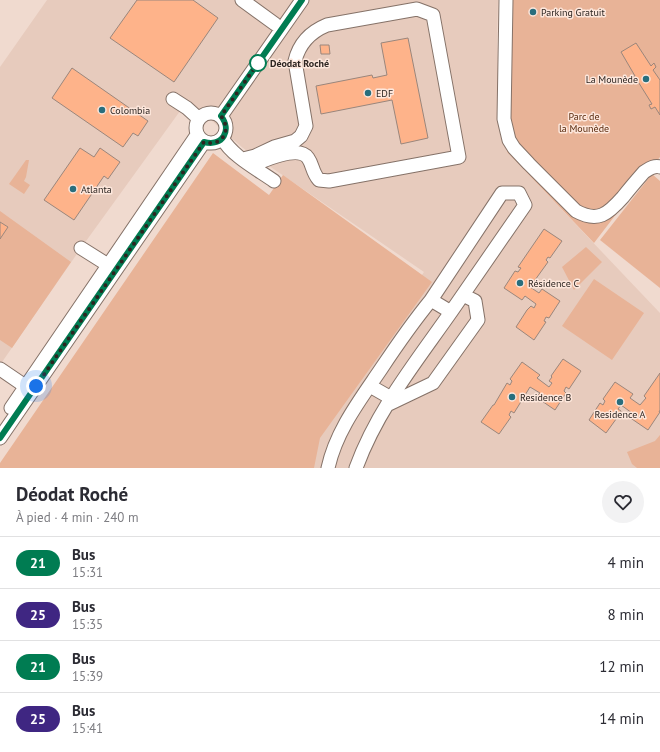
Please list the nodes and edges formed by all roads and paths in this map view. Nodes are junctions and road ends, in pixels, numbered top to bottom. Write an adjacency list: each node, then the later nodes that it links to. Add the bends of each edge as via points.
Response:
1 (242, 0): 5 (street)
2 (292, 0): 5 (street)
3 (302, 0): 7 (street)
4 (506, 0): 12 (street, via 504,119 509,140 514,148 576,211 592,217 604,215 612,210 644,172 649,168)
5 (275, 24): 7 (street)
6 (173, 99): 8 (street)
7 (217, 114): 8 (street, via 208,113); 9 (street, via 226,127)
8 (198, 118): 10 (street, via 195,130)
9 (222, 138): 10 (street, via 214,143); 11 (street, via 226,146)
10 (201, 139): 15 (street); 24 (street)
11 (248, 162): 11 (street, via 293,152 303,153 319,180 329,181 459,157 433,16 417,9 327,25 308,36 297,51 295,61 306,126 295,141 274,147); 13 (street)
12 (660, 167)
13 (274, 181)
14 (81, 248): 15 (street)
15 (108, 265): 20 (street)
16 (463, 295): 17 (street, via 525,205 519,193 502,193); 18 (street); 22 (street, via 475,301 478,320 433,383)
17 (431, 300): 18 (street); 21 (street)
18 (451, 312): 22 (street)
19 (0, 369): 20 (street)
20 (25, 386): 23 (street)
21 (370, 386): 22 (street); 25 (street, via 340,435)
22 (389, 402): 26 (street, via 375,425)
23 (0, 424)
24 (0, 438)
25 (328, 468)
26 (356, 468)

